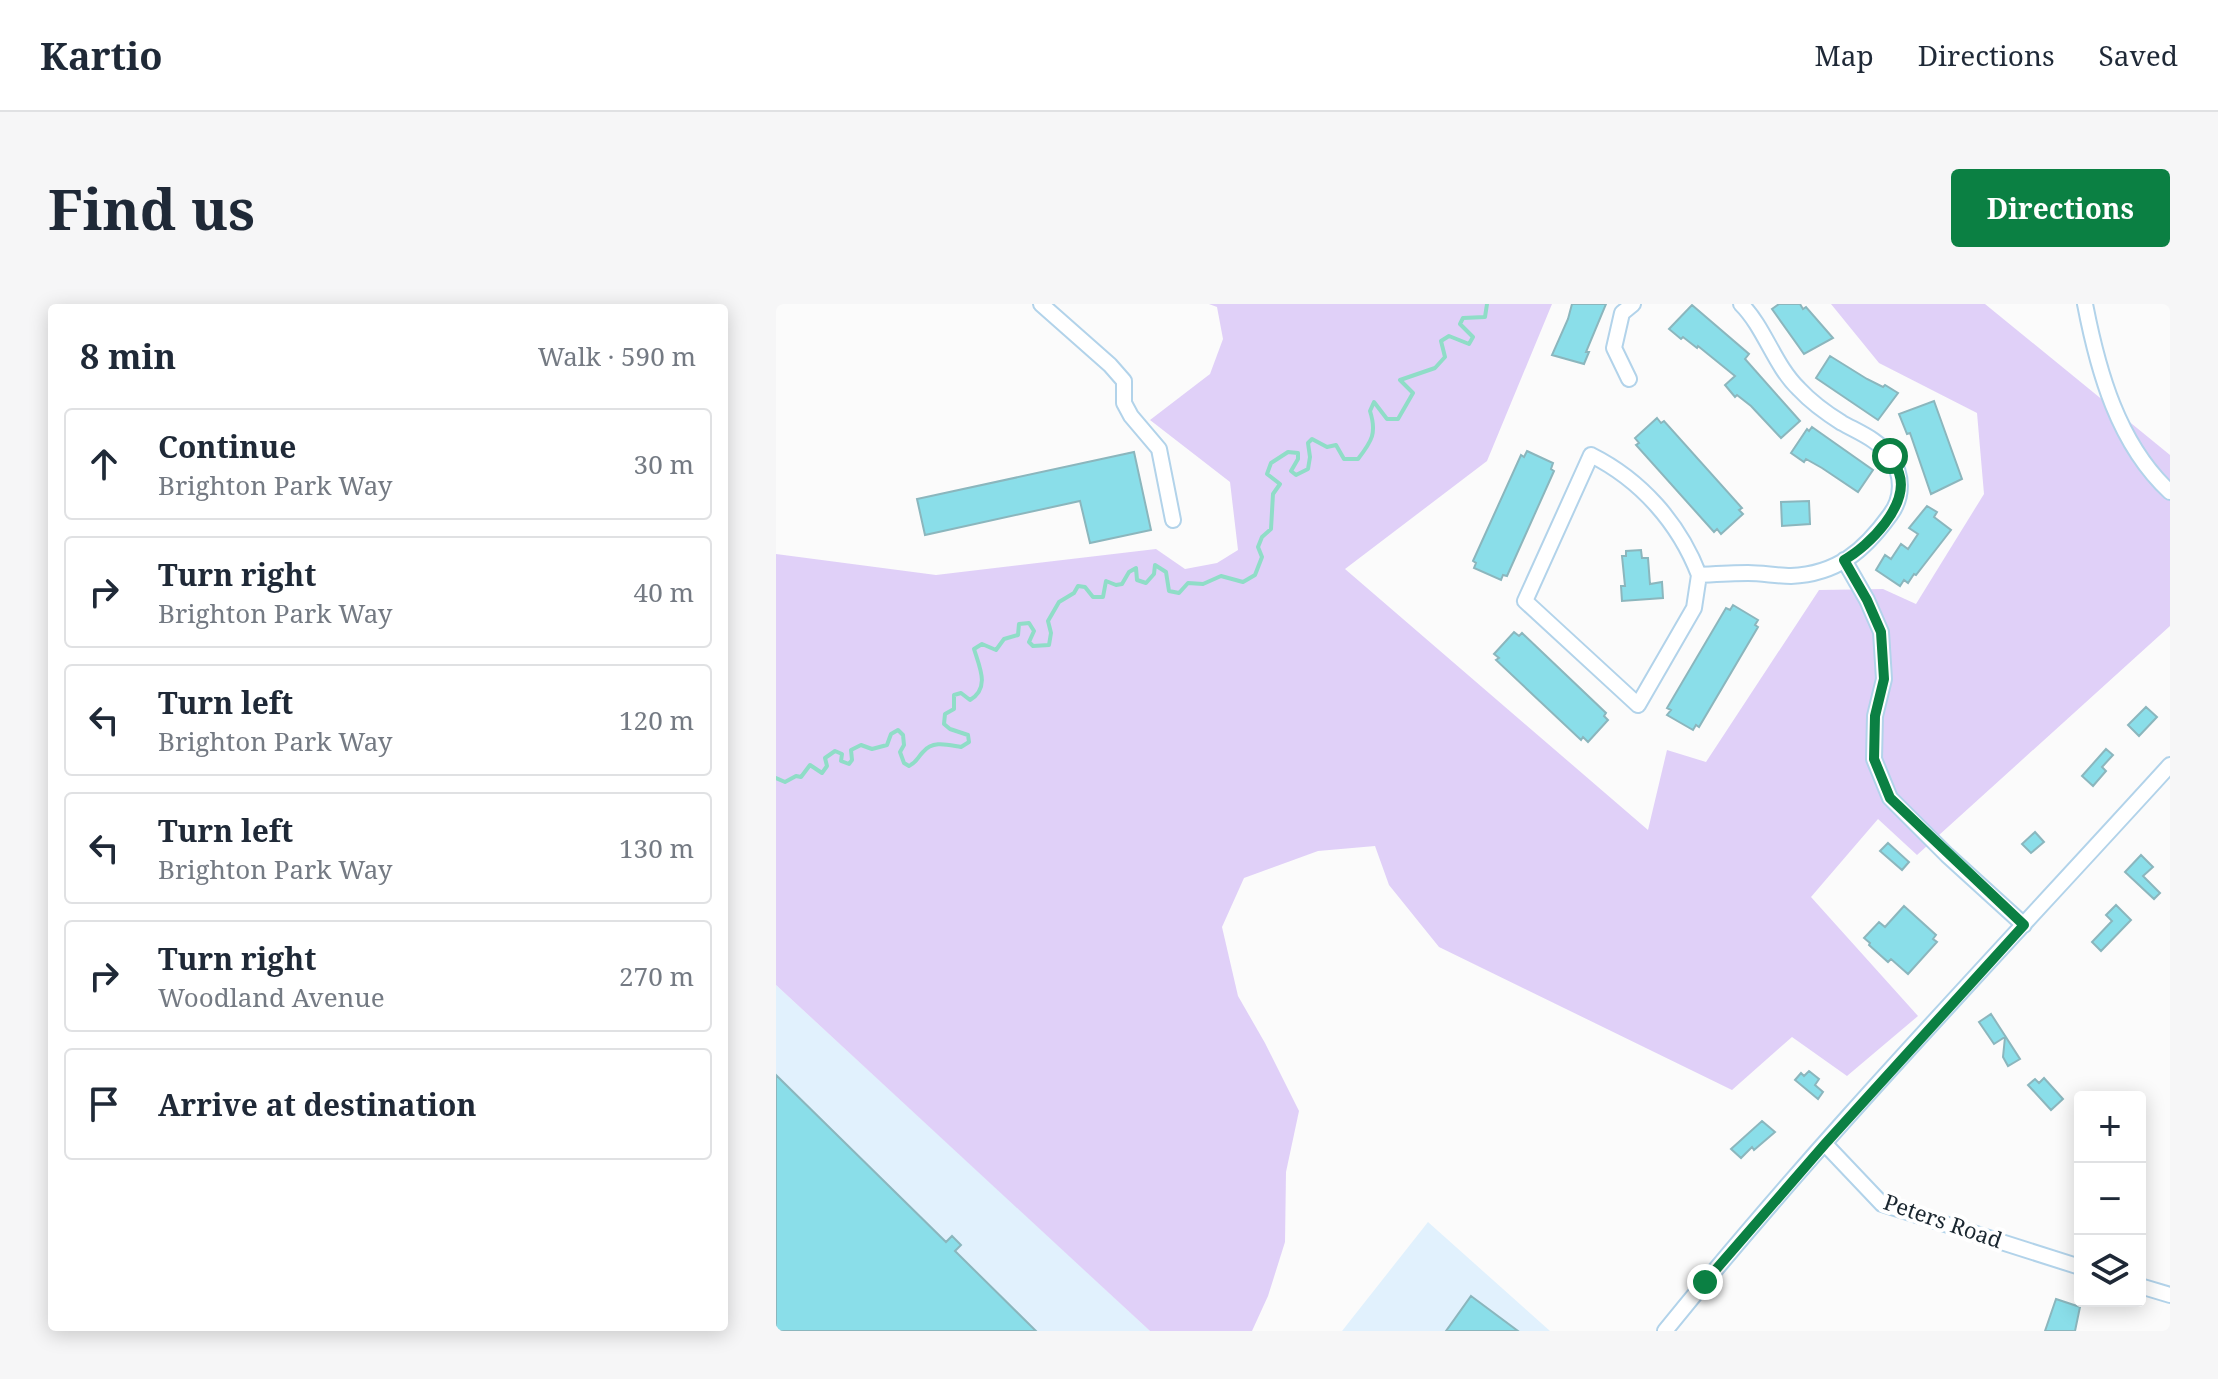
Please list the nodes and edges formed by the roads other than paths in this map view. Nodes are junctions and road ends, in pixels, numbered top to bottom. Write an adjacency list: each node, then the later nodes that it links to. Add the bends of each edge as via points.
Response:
1 (1041, 304): 7 (street, via 1124,381 1124,403 1159,449)
2 (1633, 304): 5 (street, via 1622,313 1614,348)
3 (1741, 304): 8 (street, via 1796,387 1815,405 1874,440 1900,475 1895,508 1872,540)
4 (2085, 304): 6 (street, via 2118,418 2146,465)
5 (1629, 379)
6 (2170, 492)
7 (1173, 520)
8 (1844, 560): 9 (street, via 1816,573 1788,576); 11 (street, via 1881,632 1884,679 1875,716 1874,759 1890,798)
9 (1699, 575): 9 (street, via 1689,548 1658,508 1635,483 1591,455 1525,601 1638,705 1694,608)
10 (2170, 765): 11 (street)
11 (2024, 925): 12 (street)
12 (1825, 1144): 13 (street, Peters Road, via 1882,1204); 16 (street)
13 (2074, 1265)
14 (2146, 1288): 15 (street)
15 (2170, 1295)
16 (1665, 1331)

